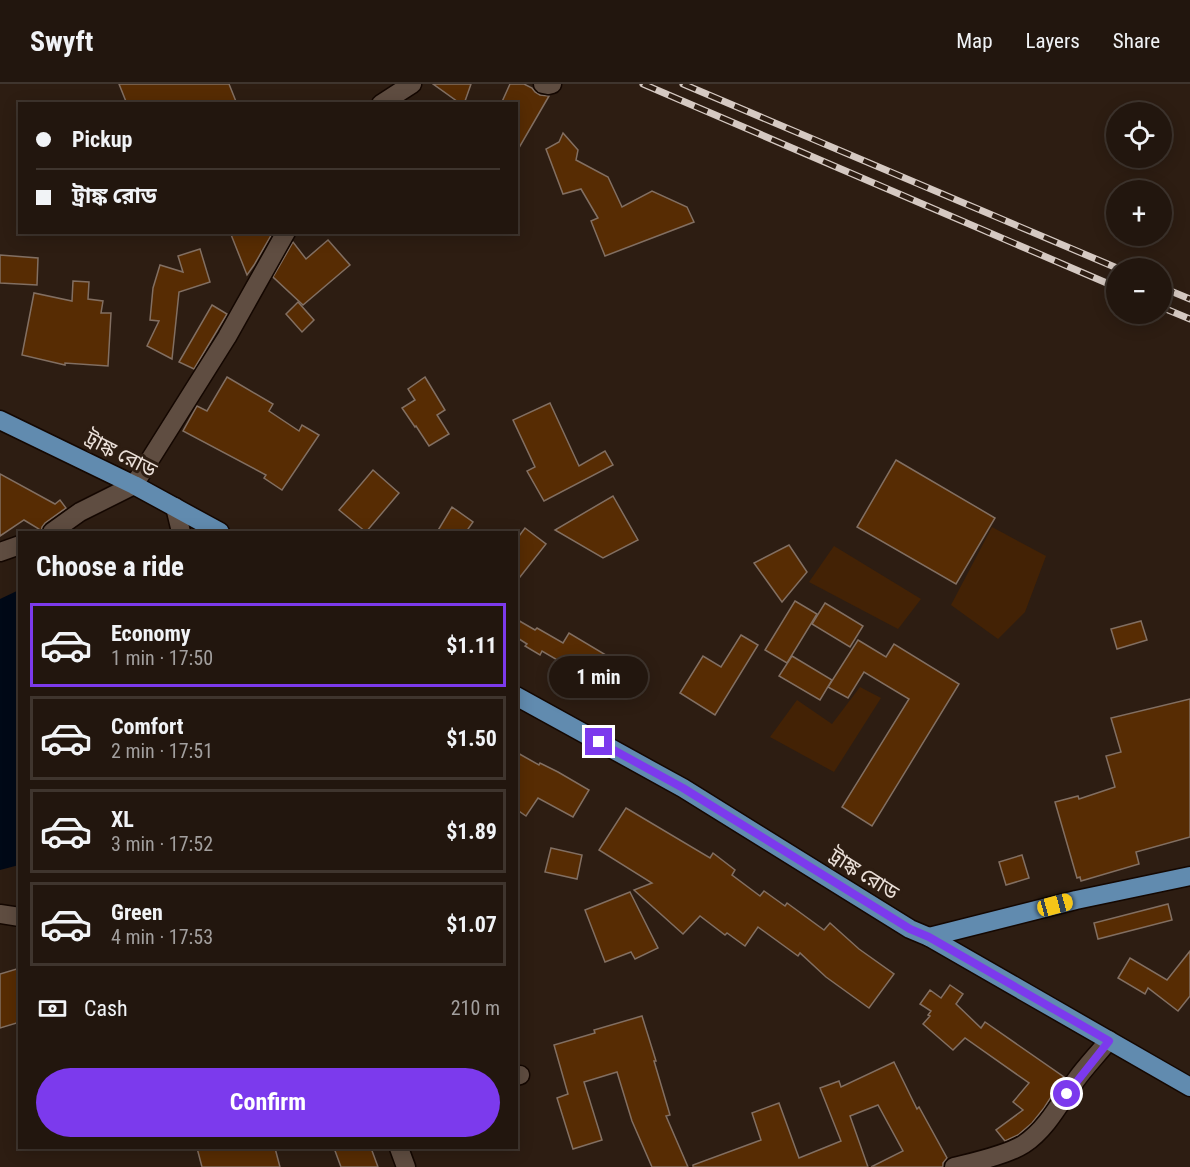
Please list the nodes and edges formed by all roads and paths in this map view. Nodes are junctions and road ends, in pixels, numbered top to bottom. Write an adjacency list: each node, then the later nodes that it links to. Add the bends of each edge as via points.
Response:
1 (412, 84): 4 (street)
2 (543, 84): 3 (street)
3 (552, 84)
4 (384, 102)
5 (285, 234): 7 (street, via 228,337)
6 (0, 420): 7 (main road, ট্রাঙ্ক রোড)
7 (134, 485): 8 (main road, ট্রাঙ্ক রোড); 9 (street, via 80,512)
8 (175, 507): 10 (street); 11 (main road, ট্রাঙ্ক রোড)
9 (53, 531)
10 (181, 531)
11 (218, 531)
12 (18, 546): 13 (street)
13 (0, 552)
14 (518, 697): 18 (main road, ট্রাঙ্ক রোড, via 683,788 910,929)
15 (1190, 876): 18 (main road)
16 (0, 914): 17 (street)
17 (18, 917)
18 (929, 937): 19 (main road, ট্রাঙ্ক রোড)
19 (1109, 1041): 20 (main road, ট্রাঙ্ক রোড); 23 (street, via 1029,1140 984,1160)
20 (1190, 1087)
21 (399, 1149): 22 (street)
22 (406, 1167)
23 (954, 1167)

